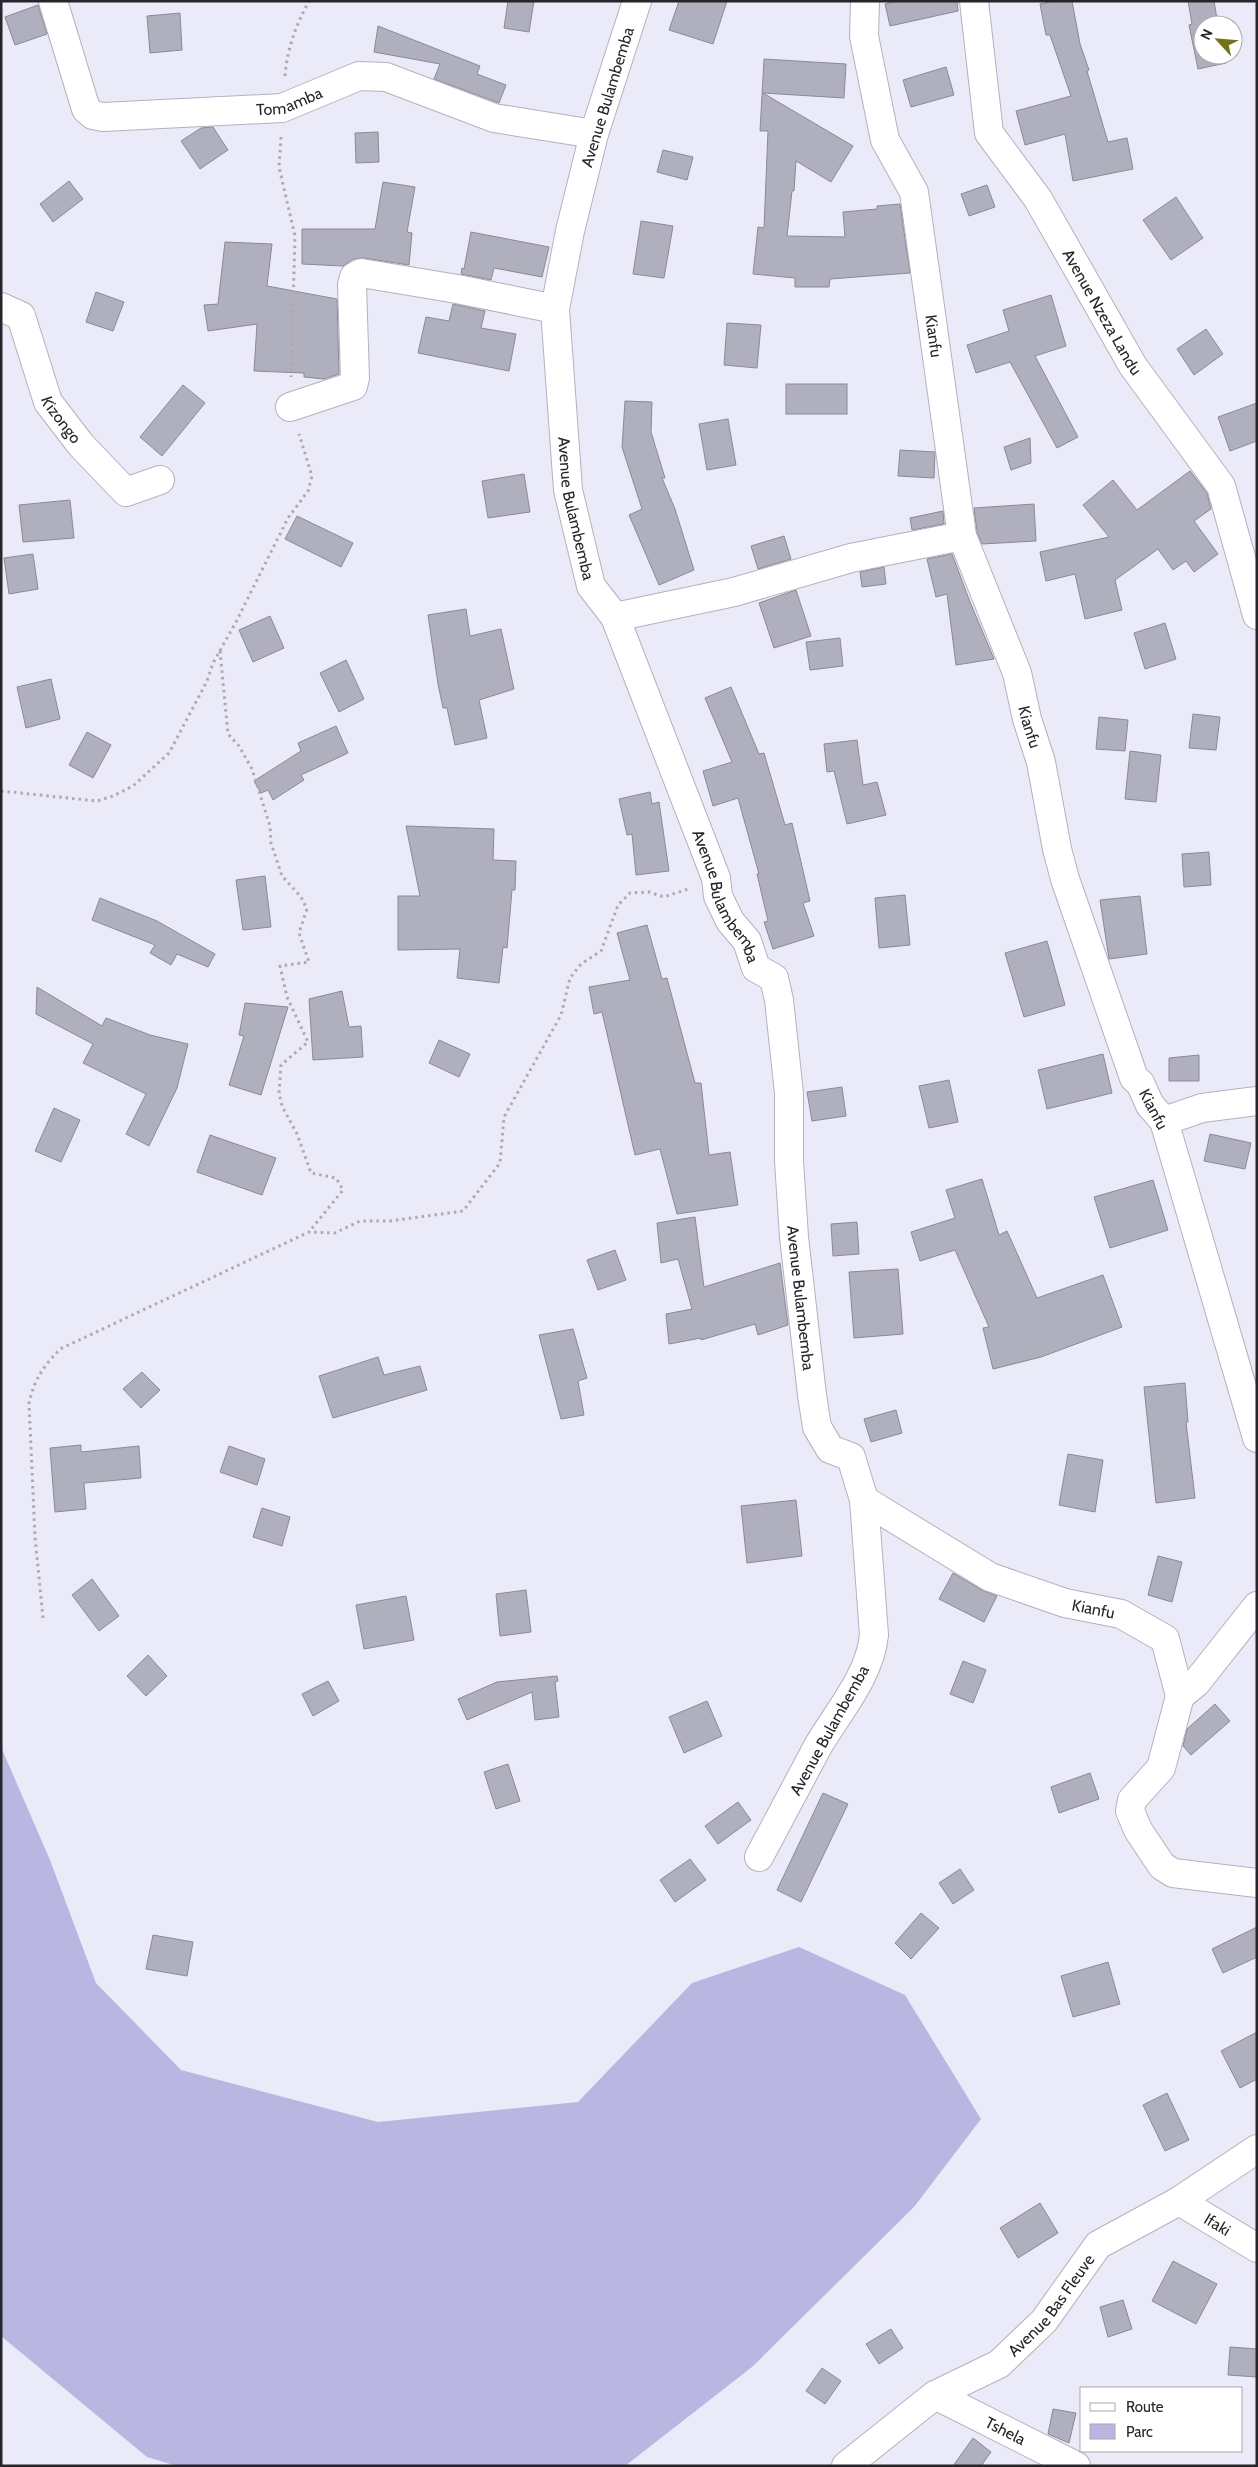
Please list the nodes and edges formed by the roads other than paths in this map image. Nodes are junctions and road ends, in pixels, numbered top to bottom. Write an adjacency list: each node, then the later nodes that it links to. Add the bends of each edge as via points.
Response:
1 (53, 1): 5 (street, Tomamba, via 86,109 93,115 282,108 359,76 372,75 386,77 494,118)
2 (637, 1): 5 (street, Avenue Bulambemba)
3 (866, 1): 10 (street, Kianfu, via 864,36 885,140 914,192)
4 (974, 1): 11 (street, Avenue Nzeza Landu, via 989,133 1038,199 1133,366 1221,486)
5 (594, 134): 7 (street, Avenue Bulambemba)
6 (1, 307): 9 (street, Kizongo, via 21,316 48,402 81,445 126,492)
7 (555, 309): 8 (street, via 361,273 354,277 352,286 353,386); 12 (street, Avenue Bulambemba, via 568,490 591,586)
8 (290, 407)
9 (160, 480)
10 (962, 536): 12 (street, via 852,558 734,592); 14 (street, Kianfu, via 1017,673 1041,762 1056,849 1065,879 1134,1078 1140,1083 1150,1105)
11 (1257, 615)
12 (615, 617): 16 (street, Avenue Bulambemba, via 716,878 718,896 747,941 756,968 774,978 789,1093 794,1237 817,1427 830,1449 851,1457)
13 (1257, 1101): 14 (street, via 1202,1108)
14 (1164, 1120): 15 (street, Kianfu)
15 (1257, 1438)
16 (864, 1500): 18 (street, Kianfu, via 990,1577 1065,1602 1121,1614 1165,1639); 19 (street, Avenue Bulambemba, via 874,1635 872,1651)
17 (1257, 1606): 18 (street, via 1196,1683)
18 (1180, 1696): 20 (street, via 1161,1768 1132,1800 1130,1811 1138,1830 1162,1866 1173,1873)
19 (759, 1857)
20 (1257, 1884)
21 (1257, 2149): 22 (street, Avenue Bas Fleuve)
22 (1179, 2201): 23 (street, Ifaki); 24 (street, Avenue Bas Fleuve, via 1098,2245 1044,2321 999,2364)
23 (1257, 2248)
24 (935, 2395): 25 (street, Avenue Bas Fleuve); 26 (street, Tshela)
25 (846, 2466)
26 (1076, 2466)

